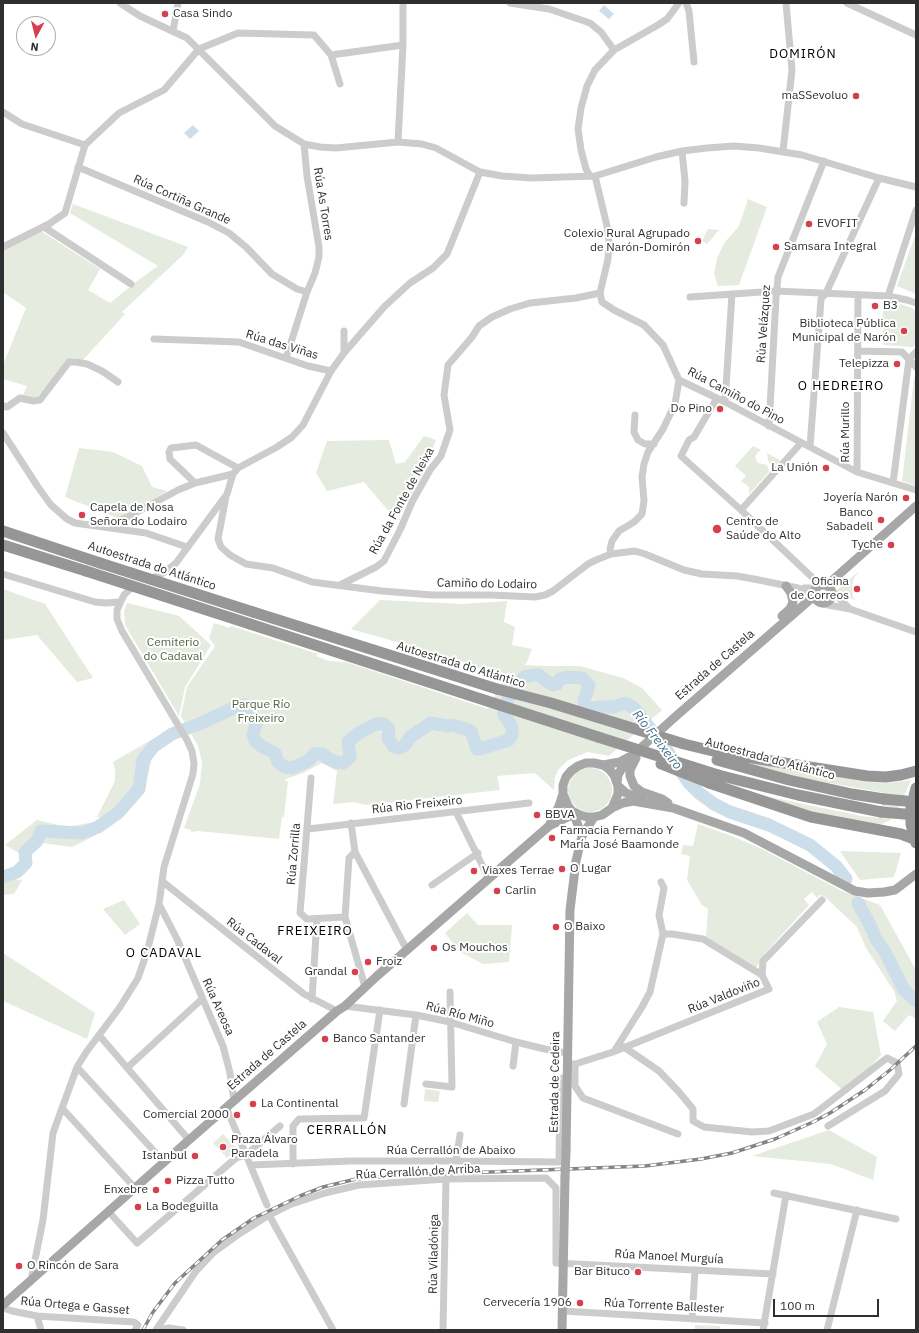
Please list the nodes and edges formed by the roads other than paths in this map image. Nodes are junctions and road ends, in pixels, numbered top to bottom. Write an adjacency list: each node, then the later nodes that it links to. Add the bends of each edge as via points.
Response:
1 (120, 3): 10 (street, via 140,16)
2 (178, 3): 10 (street)
3 (403, 3): 12 (street)
4 (510, 3): 14 (street, via 549,9 590,23 601,32)
5 (679, 3): 14 (street, via 658,25)
6 (686, 3): 16 (street)
7 (786, 3): 23 (street, via 792,70)
8 (847, 3): 9 (street)
9 (860, 6): 11 (street)
10 (173, 31): 13 (street, via 187,38)
11 (916, 35)
12 (403, 45): 15 (street); 19 (street)
13 (199, 49): 15 (street, via 238,33 314,36); 20 (street, via 275,126); 21 (street, via 164,90 119,113)
14 (614, 50): 27 (street, via 596,70 587,86 580,108 578,129 581,150 586,169)
15 (331, 55): 17 (street)
16 (694, 62)
17 (340, 84)
18 (3, 112): 21 (street, via 22,124)
19 (398, 142): 20 (street, via 336,148); 26 (street, via 436,148)
20 (304, 144): 36 (street, Rúa As Torres, via 319,247 315,273)
21 (85, 146): 25 (street)
22 (682, 151): 23 (street, via 734,146); 27 (street); 30 (street)
23 (783, 151): 24 (street)
24 (824, 161): 28 (street); 35 (street, Rúa Velázquez, via 778,277)
25 (78, 167): 32 (street, via 64,213); 36 (street, Rúa Cortiña Grande, via 229,232 272,274)
26 (480, 172): 27 (street, via 532,178); 48 (street, via 447,254 433,268 410,283)
27 (592, 176): 37 (street, via 609,241 608,259)
28 (879, 178): 29 (street); 38 (street)
29 (916, 187)
30 (684, 203)
31 (916, 210): 41 (street)
32 (44, 226): 33 (street); 34 (street)
33 (3, 246)
34 (132, 284)
35 (776, 290): 38 (street); 39 (street); 59 (street, Rúa Velázquez)
36 (307, 292): 49 (street, Rúa As Torres)
37 (600, 293): 53 (street, Rúa Camiño do Pino, via 602,302 644,325 663,344); 78 (street, Rúa da Fonte de Neixa, via 530,303 492,317 479,326 448,365 444,395 450,430 441,456 412,502 384,560 376,567)
38 (826, 293): 40 (street); 63 (street, via 821,299)
39 (732, 294): 42 (street); 56 (street)
40 (858, 295): 41 (street); 46 (street, Rúa Murillo)
41 (888, 296): 43 (street)
42 (690, 297)
43 (916, 303)
44 (344, 331): 48 (street)
45 (154, 339): 49 (street, Rúa das Viñas, via 238,342)
46 (858, 351): 50 (street, via 902,352); 65 (street, Rúa Murillo)
47 (916, 352): 50 (street)
48 (344, 353): 52 (street)
49 (286, 358): 52 (street, Rúa das Viñas)
50 (909, 359): 51 (street); 67 (street)
51 (916, 367)
52 (332, 371): 64 (street, via 303,425 292,437)
53 (679, 380): 55 (street, Rúa Camiño do Pino); 62 (street, via 675,404)
54 (118, 382): 57 (street, via 87,364 69,362 40,400 20,398 7,407)
55 (717, 398): 56 (street, Rúa Camiño do Pino); 71 (street, via 681,456)
56 (725, 402): 59 (street, Rúa Camiño do Pino)
57 (3, 406)
58 (636, 414): 62 (street, via 634,432 638,440 645,444)
59 (769, 426): 61 (street, Rúa Camiño do Pino)
60 (3, 433): 72 (street, via 38,487 61,515 75,523)
61 (801, 443): 63 (street, Rúa Camiño do Pino); 71 (street)
62 (654, 444): 76 (street, via 648,452 642,477 642,514 619,531 612,541)
63 (810, 447): 65 (street, Rúa Camiño do Pino)
64 (235, 471): 66 (street); 66 (street, via 196,445 171,448 170,459); 69 (street)
65 (857, 472): 67 (street, Rúa Camiño do Pino)
66 (195, 483): 72 (street, via 126,518)
67 (893, 483): 68 (street, Rúa Camiño do Pino)
68 (916, 490)
69 (227, 494): 75 (street); 78 (street, Camiño do Lodairo, via 218,539 221,547 230,555 246,564 277,569 312,582)
70 (916, 506): 80 (main road, Estrada de Castela)
71 (741, 510): 80 (street, via 815,580)
72 (103, 526): 75 (street, via 146,534)
73 (3, 531): 89 (highway, Autoestrada do Atlántico, bridge, via 340,641)
74 (3, 546): 86 (highway, Autoestrada do Atlántico, bridge)
75 (187, 547): 81 (street, via 176,563 165,572 129,590)
76 (611, 554): 78 (street, Camiño do Lodairo, via 588,564 549,594 535,597 432,595); 79 (street, Camiño do Lodairo, via 635,551 676,568 696,573 737,576)
77 (3, 574): 81 (street, via 95,602)
78 (340, 585)
79 (786, 586): 80 (street, Camiño do Lodairo); 84 (main road, via 792,596 792,605 776,623)
80 (821, 590): 82 (main road, via 817,601); 82 (main road, via 831,600); 83 (street); 84 (main road, Estrada de Castela)
81 (120, 602): 117 (street, via 117,619 122,632 187,740 194,764)
82 (823, 604): 83 (street)
83 (850, 609): 85 (street)
84 (774, 630): 87 (main road, Estrada de Castela, bridge)
85 (916, 631)
86 (598, 737): 103 (highway, Autoestrada do Atlántico, bridge, via 718,775 798,795 882,812); 111 (highway, bridge, via 709,783 811,817 901,834)
87 (642, 748): 88 (main road, Estrada de Castela); 100 (main road, via 630,770 634,786 642,792 662,799)
88 (634, 754): 90 (main road, via 620,762); 93 (main road, via 618,775)
89 (719, 757): 91 (highway, via 866,776 901,776); 97 (highway, Autoestrada do Atlántico, bridge, via 788,780 852,794)
90 (603, 765): 93 (main road, via 614,775); 95 (main road, via 586,763 574,768 563,785)
91 (916, 771)
92 (311, 778): 109 (street, Rúa Zorrilla)
93 (618, 784): 98 (main road, via 626,793); 99 (main road, via 616,801)
94 (916, 788): 111 (highway, via 911,808)
95 (563, 794): 102 (main road); 108 (main road)
96 (529, 802): 101 (street, Rúa Rio Freixeiro)
97 (916, 802)
98 (654, 803): 99 (main road, via 633,801); 100 (main road)
99 (612, 808): 104 (main road)
100 (673, 808): 115 (main road, via 744,834 856,891 868,893 895,890)
101 (456, 812): 106 (street, Rúa Rio Freixeiro); 113 (street)
102 (576, 814): 104 (main road); 105 (main road); 107 (main road)
103 (916, 815)
104 (594, 817): 110 (main road, Estrada de Cedeira)
105 (558, 821): 107 (main road); 108 (main road)
106 (351, 823): 109 (street, Rúa Rio Freixeiro); 112 (street)
107 (577, 825): 110 (main road)
108 (549, 826): 116 (main road, Estrada de Castela)
109 (308, 829): 123 (street, Rúa Zorrilla, via 300,913 307,919)
110 (582, 836): 139 (main road, Estrada de Cedeira, via 570,910)
111 (915, 841)
112 (355, 852): 122 (street, via 350,858); 125 (street)
113 (478, 854): 116 (street); 119 (street)
114 (916, 868): 115 (main road)
115 (914, 876)
116 (489, 879): 125 (main road, Estrada de Castela)
117 (162, 882): 121 (street); 130 (street, Rúa Cadaval)
118 (661, 882): 124 (street, via 664,888 660,915)
119 (432, 885)
120 (822, 900): 126 (street, via 763,961)
121 (160, 904): 129 (street, Rúa Areosa); 135 (street, via 138,978)
122 (345, 917): 123 (street); 127 (street)
123 (317, 919): 130 (street)
124 (663, 934): 126 (street, Rúa Valdoviño, via 703,939); 138 (street, via 650,992 623,1040)
125 (407, 950): 127 (main road, Estrada de Castela)
126 (762, 975): 137 (street, Rúa Valdoviño, via 769,989)
127 (365, 987): 131 (main road, Estrada de Castela)
128 (450, 992): 134 (street)
129 (202, 999): 143 (street); 146 (street, Rúa Areosa, via 223,1046)
130 (312, 999): 131 (street, Rúa Cadaval)
131 (340, 1008): 132 (street, Rúa Río Miño); 146 (main road, Estrada de Castela)
132 (380, 1010): 133 (street, Rúa Río Miño); 158 (street, via 364,1118 299,1119 293,1126)
133 (416, 1015): 134 (street, Rúa Río Miño); 147 (street)
134 (450, 1022): 136 (street, Rúa Río Miño); 145 (street, via 452,1087)
135 (99, 1035): 142 (street); 143 (street)
136 (516, 1042): 139 (street, Rúa Río Miño); 141 (street)
137 (624, 1047): 138 (street, Rúa Valdoviño); 151 (street, via 659,1071 680,1092 692,1109 693,1121 704,1127 752,1132 769,1131 814,1114 887,1058 897,1063 899,1074 885,1091)
138 (613, 1052): 140 (street, Rúa Valdoviño)
139 (568, 1053): 140 (main road, Estrada de Cedeira)
140 (571, 1064): 144 (main road, Estrada de Cedeira); 153 (street, via 575,1086 583,1098)
141 (513, 1066)
142 (77, 1067): 149 (street); 157 (street)
143 (127, 1068): 154 (street)
144 (568, 1075): 156 (street, Rúa Cerrallón de Abaixo, via 560,1080 559,1162); 169 (main road, Estrada de Cedeira, bridge)
145 (426, 1084)
146 (234, 1101): 148 (main road, Estrada de Castela)
147 (404, 1104)
148 (226, 1107): 154 (main road, Estrada de Castela); 155 (street)
149 (62, 1108): 161 (street); 172 (street, via 53,1133 43,1220)
150 (280, 1126): 155 (street)
151 (828, 1126)
152 (460, 1134): 156 (street)
153 (678, 1134)
154 (189, 1140): 157 (main road, Estrada de Castela)
155 (246, 1155): 159 (street); 166 (street, via 236,1158 137,1243)
156 (456, 1161): 158 (street, Rúa Cerrallón de Abaixo)
157 (164, 1162): 161 (main road, Estrada de Castela)
158 (293, 1164): 159 (street, Rúa Cerrallón de Abaixo)
159 (251, 1165): 164 (street)
160 (446, 1179): 167 (street, Rúa Cerrallón de Arriba, via 359,1185 325,1192 289,1204); 169 (street, Rúa Cerrallón de Arriba, via 546,1178 556,1188 556,1263); 183 (street, Rúa Viladóniga)
161 (135, 1188): 166 (main road, Estrada de Castela)
162 (774, 1193): 163 (street)
163 (786, 1195): 165 (street); 171 (street)
164 (267, 1205)
165 (857, 1210): 168 (street); 185 (street)
166 (108, 1211): 172 (main road, Estrada de Castela)
167 (269, 1215): 180 (street, Rúa Cerrallón de Arriba, via 213,1253 196,1271); 182 (street)
168 (896, 1219)
169 (563, 1262): 170 (street, Rúa Manoel Murguía); 174 (main road, Estrada de Cedeira)
170 (695, 1270): 171 (street, Rúa Manoel Murguía); 176 (street)
171 (773, 1274): 177 (street)
172 (31, 1280): 173 (main road, Estrada de Castela)
173 (3, 1306): 175 (street, Rúa Ortega e Gasset, via 12,1311)
174 (563, 1311): 176 (street, Rúa Torrente Ballester); 184 (main road, Estrada de Cedeira)
175 (37, 1316): 178 (street, Rúa Ortega e Gasset, via 134,1322); 179 (street)
176 (692, 1319): 177 (street, Rúa Torrente Ballester)
177 (764, 1326)
178 (137, 1328)
179 (41, 1330)
180 (156, 1330): 181 (street)
181 (183, 1330)
182 (333, 1330)
183 (443, 1330)
184 (562, 1330)
185 (827, 1330)

